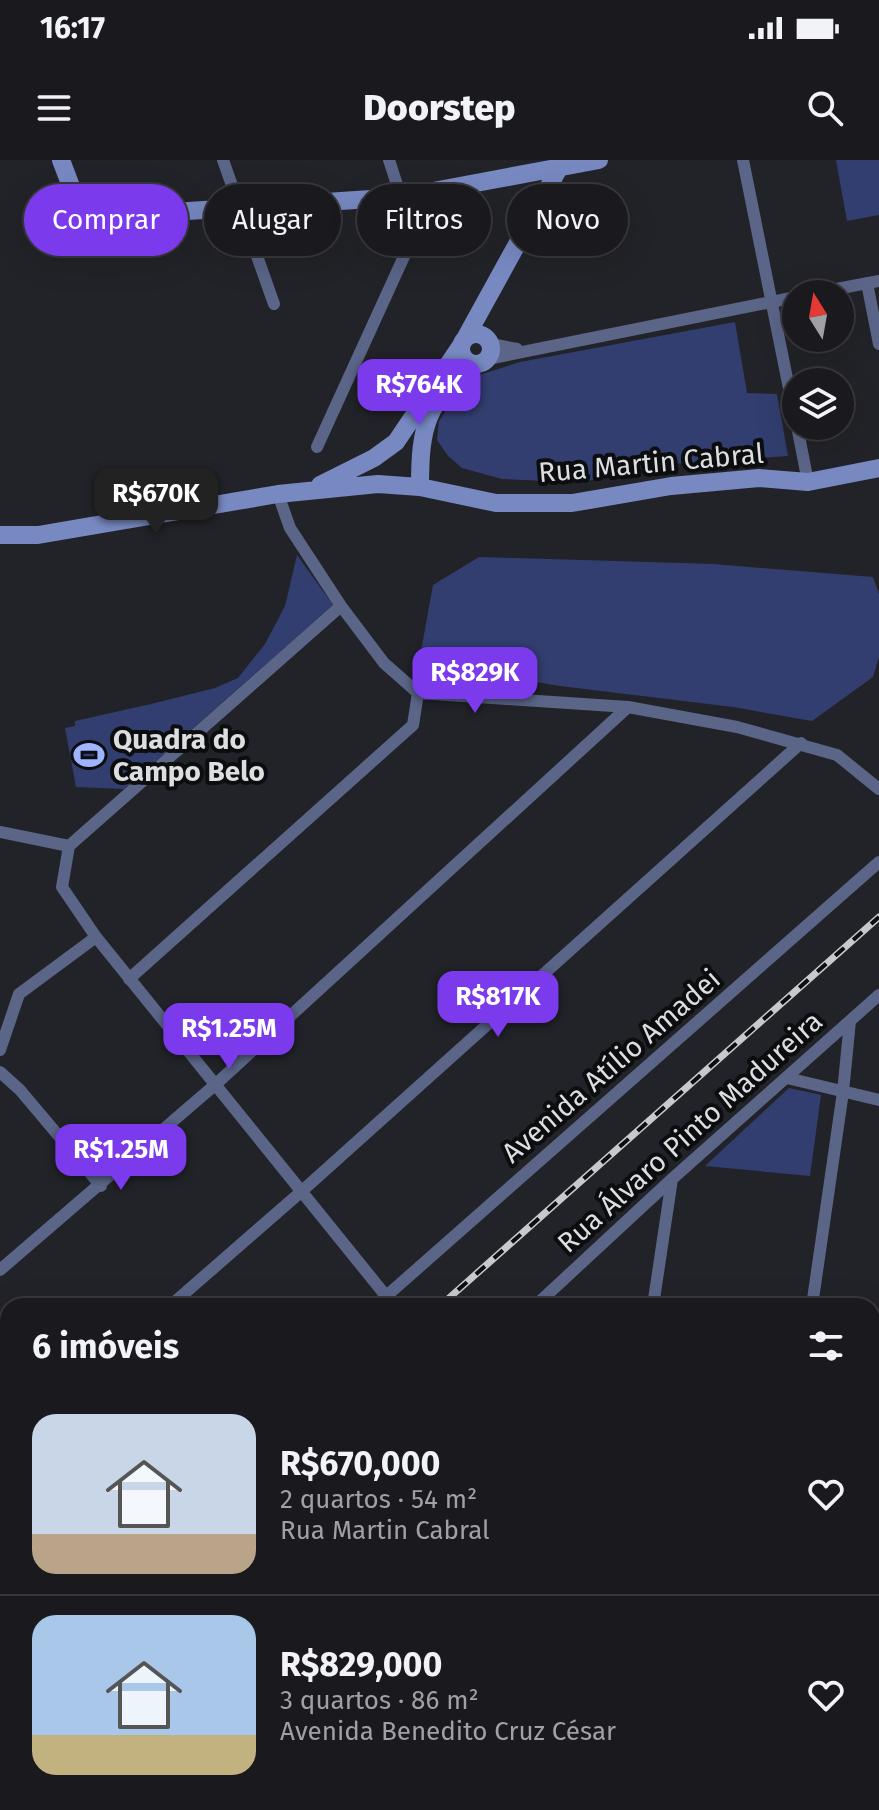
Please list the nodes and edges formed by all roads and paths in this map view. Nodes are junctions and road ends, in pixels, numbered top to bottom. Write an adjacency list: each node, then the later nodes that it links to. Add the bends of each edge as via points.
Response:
1 (61, 160): 10 (main road, via 83,218)
2 (223, 160): 7 (street)
3 (389, 160): 8 (street)
4 (599, 160): 6 (main road)
5 (743, 160): 15 (street)
6 (557, 164): 9 (main road); 18 (main road, via 488,296)
7 (231, 184)
8 (397, 184)
9 (471, 184)
10 (204, 211)
11 (257, 256): 16 (street)
12 (404, 256): 22 (street)
13 (873, 282): 17 (street)
14 (782, 299): 15 (street)
15 (771, 301): 18 (street, via 536,349); 19 (street)
16 (274, 304)
17 (879, 344)
18 (478, 347): 21 (main road); 23 (main road, via 435,403 423,428)
19 (785, 368)
20 (799, 440): 26 (street)
21 (396, 442): 23 (main road); 24 (main road)
22 (317, 447)
23 (420, 455): 28 (main road)
24 (374, 458): 27 (main road); 29 (main road)
25 (879, 468): 26 (main road, Rua Martin Cabral)
26 (808, 482): 28 (main road, Rua Martin Cabral, via 759,478 572,503 496,503)
27 (378, 484): 28 (main road, Rua Martin Cabral); 29 (main road, Rua Martin Cabral)
28 (420, 487)
29 (310, 490): 30 (main road, Rua Martin Cabral)
30 (278, 494): 31 (main road, Rua Martin Cabral, via 38,535); 32 (street, via 290,528)
31 (0, 535)
32 (341, 606): 33 (street, via 384,663); 38 (street)
33 (418, 693): 34 (street); 41 (street, via 413,725)
34 (628, 707): 35 (street); 47 (street)
35 (801, 743): 36 (street, via 837,755); 52 (street)
36 (879, 789)
37 (0, 832): 38 (street)
38 (69, 846): 40 (street, via 62,887)
39 (879, 862): 54 (street, Avenida Atílio Amadei)
40 (96, 937): 41 (street); 44 (street, via 19,994)
41 (129, 979): 47 (street)
42 (879, 995): 43 (street, Rua Álvaro Pinto Madureira)
43 (850, 1021): 46 (street, Rua Álvaro Pinto Madureira); 48 (street)
44 (0, 1050)
45 (0, 1072): 51 (street)
46 (787, 1078): 48 (street); 50 (street, Rua Álvaro Pinto Madureira)
47 (216, 1084): 51 (street); 52 (street)
48 (843, 1092): 49 (street); 58 (street)
49 (879, 1100)
50 (672, 1179): 56 (street, Rua Álvaro Pinto Madureira); 57 (street)
51 (101, 1186): 53 (street)
52 (302, 1191): 54 (street); 55 (street)
53 (0, 1270)
54 (386, 1296)
55 (179, 1298)
56 (544, 1298)
57 (654, 1298)
58 (813, 1298)

